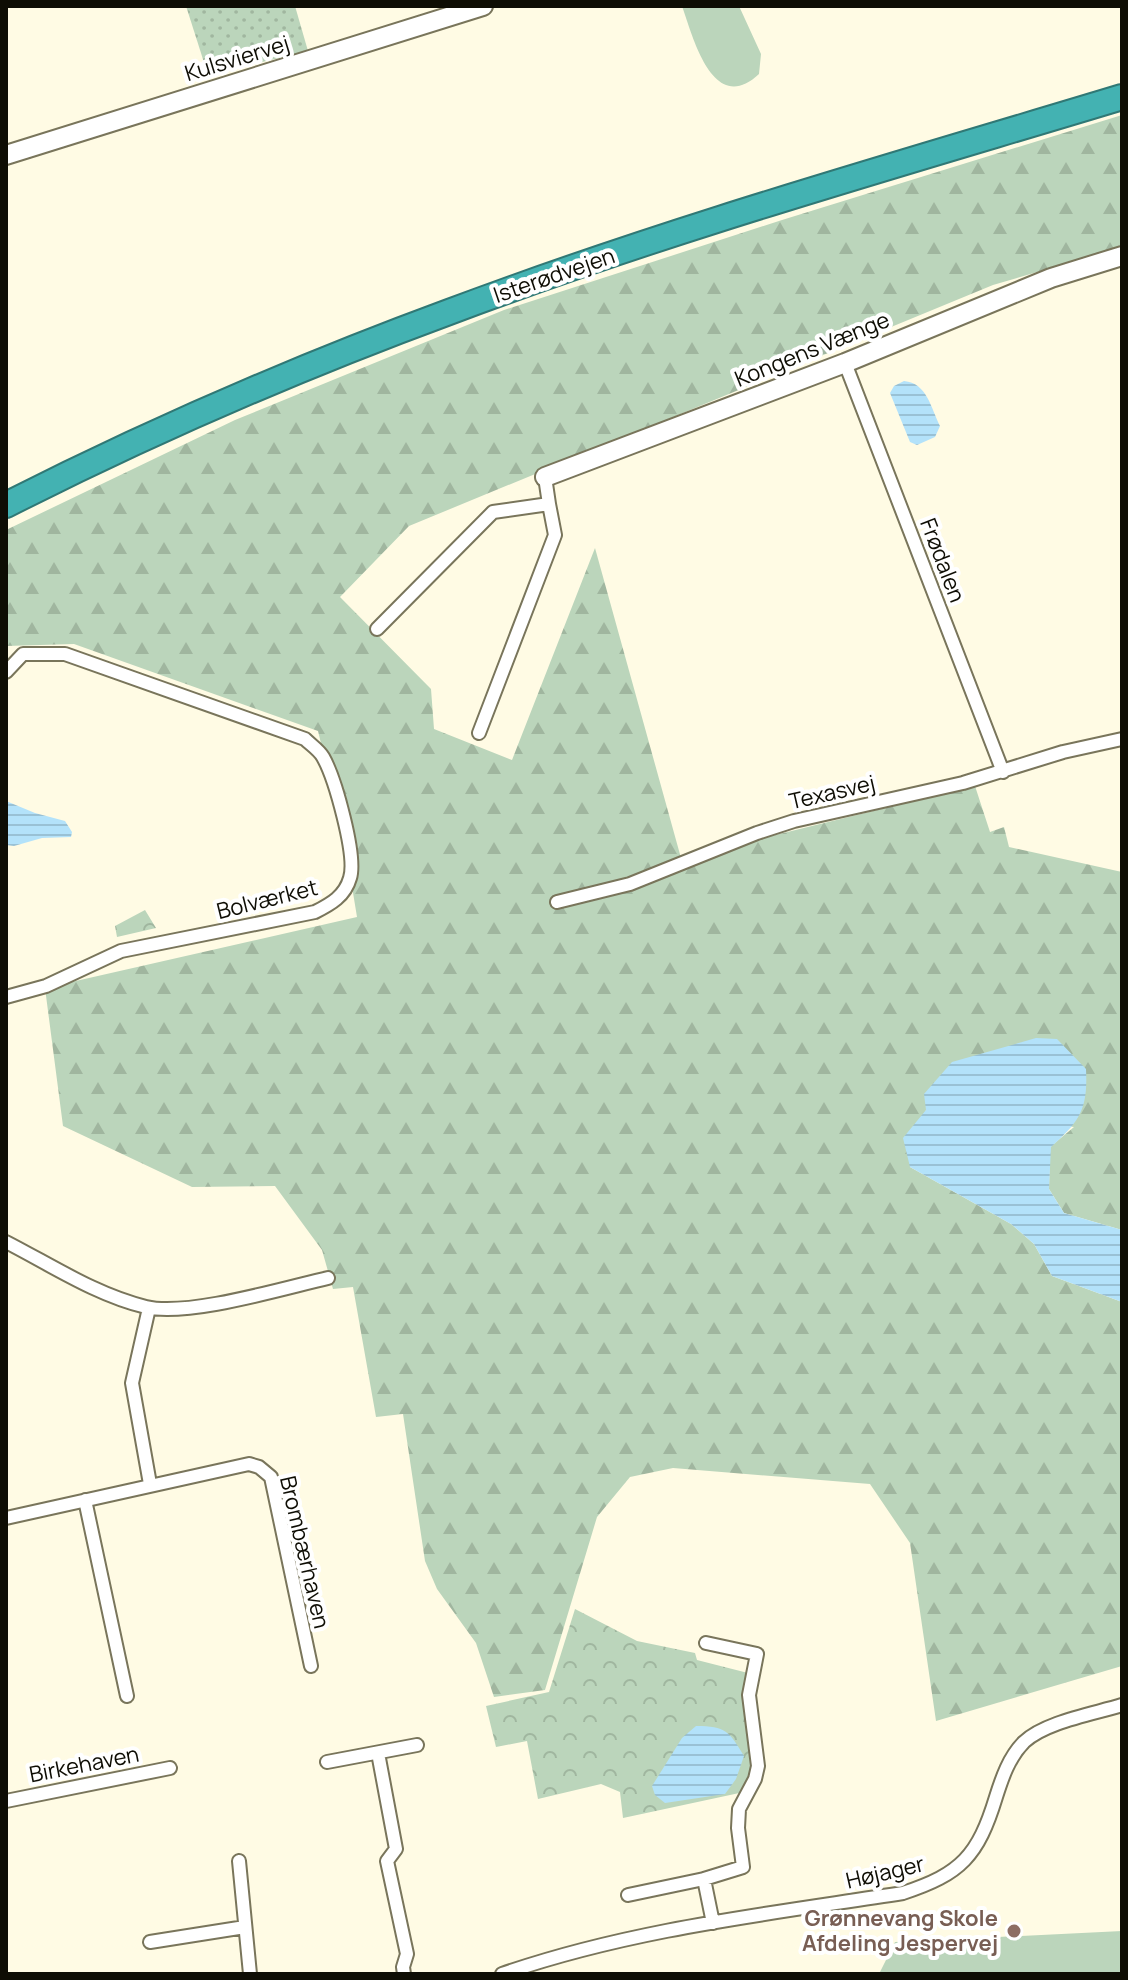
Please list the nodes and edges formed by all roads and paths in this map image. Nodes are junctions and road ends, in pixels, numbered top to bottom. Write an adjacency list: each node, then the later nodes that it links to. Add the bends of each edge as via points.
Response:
1 (483, 6): 3 (street, Kulsviervej)
2 (1122, 97): 8 (highway, Isterødvejen, via 655,240 447,312 216,404)
3 (6, 155)
4 (1122, 256): 5 (street, Kongens Vænge, via 1051,278)
5 (845, 363): 6 (street, Kongens Vænge); 13 (street, Frødalen)
6 (545, 477): 7 (street, Kongens Vænge)
7 (549, 504): 9 (street, via 493,512); 11 (street, Kongens Vænge, via 555,535)
8 (6, 505)
9 (377, 629)
10 (6, 672): 15 (street, Bolværket, via 23,654 65,654 305,739 322,755 335,786 352,876 335,902 315,912 121,951 59,981)
11 (479, 733)
12 (1122, 739): 13 (street, Texasvej)
13 (1003, 772): 14 (street, Texasvej, via 794,821 630,884)
14 (557, 902)
15 (6, 997)
16 (6, 1242): 18 (street, via 104,1293)
17 (328, 1278): 18 (street, via 191,1308)
18 (149, 1308): 19 (street, via 132,1383)
19 (150, 1484): 20 (street, Brombærhaven); 23 (street, Brombærhaven, via 249,1464 266,1471)
20 (85, 1500): 21 (street, Brombærhaven); 24 (street)
21 (6, 1518)
22 (706, 1643): 32 (street, via 757,1654 749,1695 758,1766 739,1809 743,1867)
23 (311, 1666)
24 (127, 1696)
25 (1122, 1705): 34 (street, Højager, via 1045,1728 1026,1740 1007,1767 986,1831 964,1863 936,1882 903,1893)
26 (417, 1745): 27 (street)
27 (378, 1753): 28 (street); 38 (street, via 396,1849 387,1861 407,1954)
28 (327, 1762)
29 (170, 1768): 30 (street, Birkehaven)
30 (6, 1801)
31 (239, 1861): 35 (street)
32 (704, 1879): 33 (street); 34 (street)
33 (628, 1895)
34 (713, 1923): 39 (street, Højager, via 587,1947)
35 (245, 1927): 36 (street); 37 (street)
36 (150, 1942)
37 (250, 1974)
38 (404, 1974)
39 (502, 1974)

